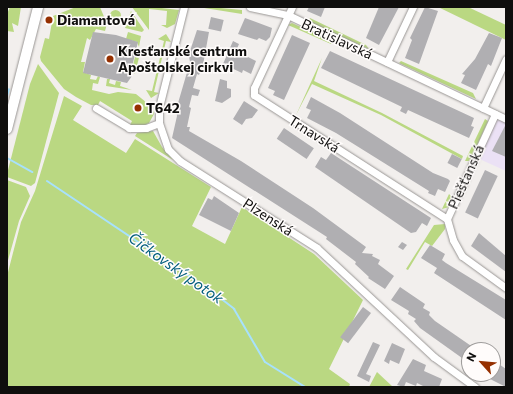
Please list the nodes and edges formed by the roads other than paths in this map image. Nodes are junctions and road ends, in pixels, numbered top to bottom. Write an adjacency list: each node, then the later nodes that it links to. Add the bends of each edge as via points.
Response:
1 (38, 7): 14 (street)
2 (184, 7): 13 (street, Plzenská)
3 (250, 7): 6 (street, Bratislavská)
4 (292, 7): 6 (street, Bratislavská)
5 (413, 7): 8 (street, Bratislavská)
6 (288, 15): 8 (street, Bratislavská); 15 (street, Trnavská, via 254,88 254,95)
7 (506, 59): 10 (street)
8 (387, 62): 10 (street, Bratislavská)
9 (96, 108): 13 (street, via 129,128 146,128)
10 (483, 108): 11 (street, Bratislavská)
11 (495, 114): 12 (street, Bratislavská); 15 (street, Piešťanská)
12 (506, 118)
13 (158, 123): 17 (street, Plzenská, via 164,142 180,161 317,248 434,357)
14 (7, 128)
15 (448, 219): 16 (street, Piešťanská, via 453,240 462,256)
16 (506, 288)
17 (475, 387)

